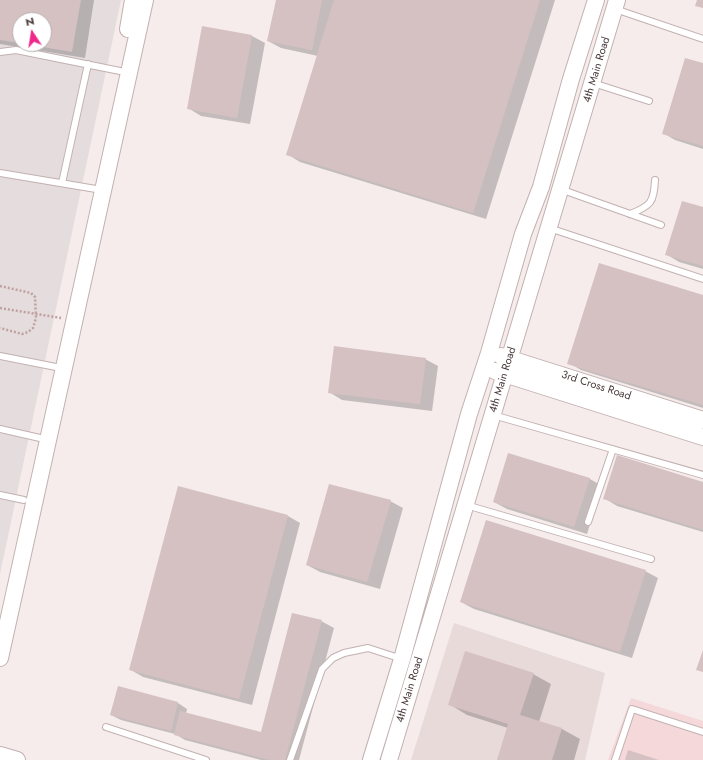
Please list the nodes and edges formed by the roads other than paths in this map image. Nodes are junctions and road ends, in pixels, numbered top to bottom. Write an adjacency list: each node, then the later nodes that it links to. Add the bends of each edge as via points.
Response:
1 (133, 0): 8 (street)
2 (145, 0): 37 (street)
3 (596, 0): 21 (street, 4th Main Road, via 541,186 523,234)
4 (616, 5): 5 (lane); 9 (street, 4th Main Road)
5 (703, 39)
6 (0, 52): 7 (lane, via 16,50)
7 (88, 64): 8 (lane); 13 (lane)
8 (120, 71): 14 (street)
9 (593, 83): 10 (lane); 15 (street, 4th Main Road)
10 (649, 101)
11 (0, 173): 13 (lane)
12 (655, 180): 16 (lane, via 652,202 642,210)
13 (62, 183): 14 (lane)
14 (96, 189): 23 (street)
15 (560, 190): 16 (lane); 18 (street, 4th Main Road)
16 (630, 214): 17 (lane)
17 (661, 225)
18 (549, 228): 19 (lane); 22 (street, 4th Main Road)
19 (703, 279)
20 (0, 356): 23 (lane)
21 (487, 360): 22 (street); 38 (street, 4th Main Road, via 469,414)
22 (508, 366): 24 (street, 4th Main Road); 25 (street, 3rd Cross Road); 27 (street)
23 (56, 368): 28 (street)
24 (493, 415): 29 (lane); 33 (street, 4th Main Road)
25 (703, 420)
26 (0, 430): 28 (lane)
27 (703, 437)
28 (40, 438): 32 (street)
29 (613, 449): 30 (lane); 34 (lane)
30 (703, 475)
31 (0, 495): 32 (lane)
32 (24, 500): 36 (street)
33 (466, 505): 35 (lane); 46 (street, 4th Main Road)
34 (588, 522)
35 (651, 559)
36 (0, 623)
37 (0, 658)
38 (402, 660): 44 (lane, via 368,648 344,652 333,658 322,669); 45 (street, 4th Main Road)
39 (106, 727): 43 (lane)
40 (703, 732): 47 (lane, via 632,709)
41 (0, 755): 42 (street)
42 (17, 760)
43 (206, 760)
44 (290, 760)
45 (371, 760)
46 (389, 760)
47 (615, 760)

